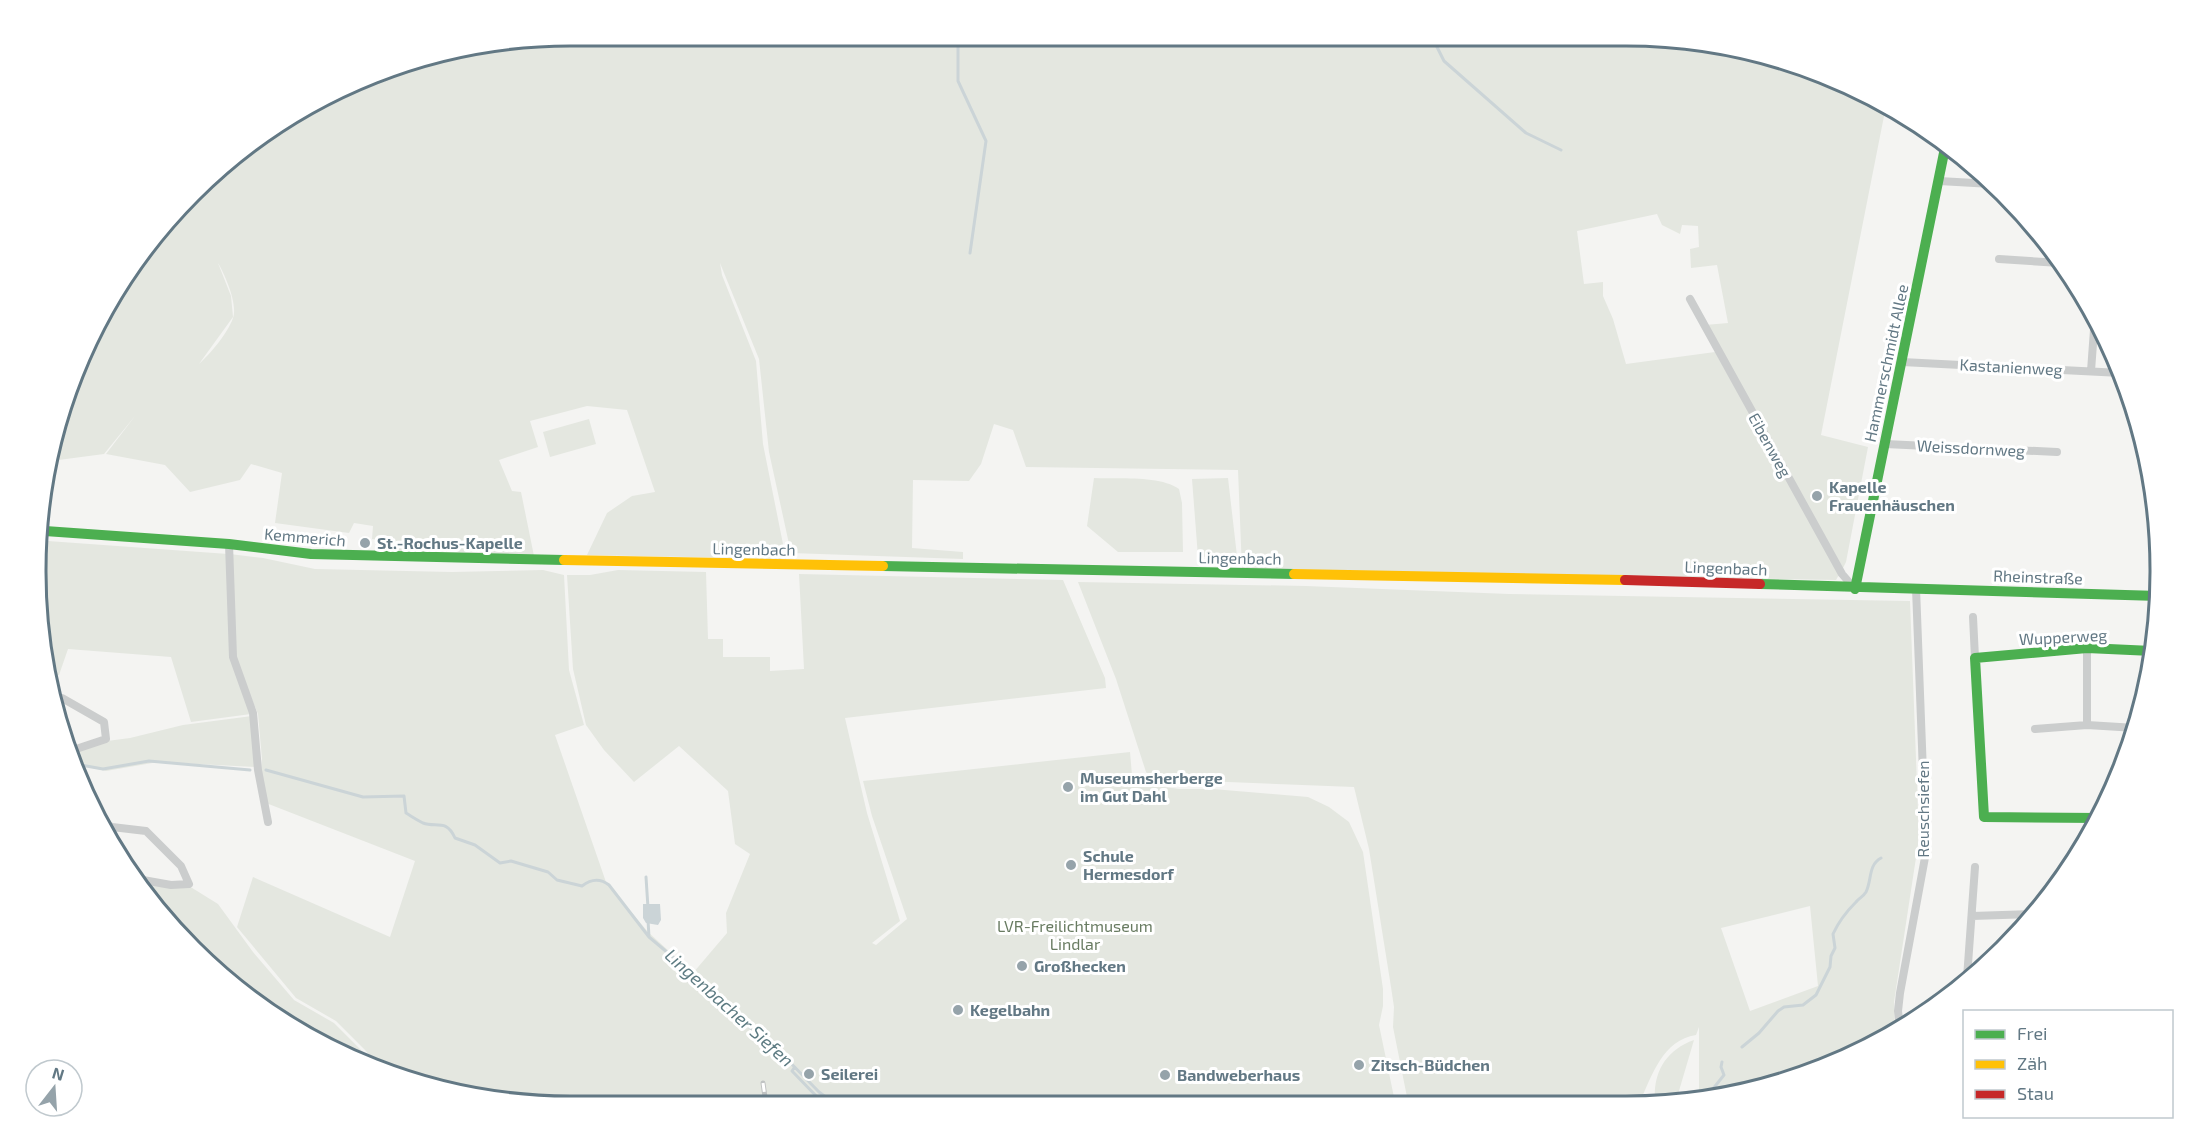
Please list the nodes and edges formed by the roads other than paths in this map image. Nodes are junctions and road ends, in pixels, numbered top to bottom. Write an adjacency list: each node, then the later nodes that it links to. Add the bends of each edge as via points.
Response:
1 (1944, 154): 2 (street, Hammerschmidt Allee)
2 (1940, 181): 3 (street); 8 (street, Hammerschmidt Allee)
3 (1979, 183)
4 (1999, 259): 5 (street)
5 (2049, 262)
6 (1689, 299): 17 (street, Eibenweg, via 1837,564)
7 (2094, 335): 9 (street)
8 (1902, 362): 9 (street, Kastanienweg); 11 (street, Hammerschmidt Allee)
9 (2091, 371): 10 (street, Kastanienweg)
10 (2112, 372)
11 (1885, 444): 12 (street, Weissdornweg); 17 (street, Hammerschmidt Allee)
12 (2057, 452)
13 (49, 531): 14 (street, Kemmerich)
14 (229, 544): 15 (street, Kemmerich, via 310,554); 29 (street, via 233,657 254,713 258,770)
15 (563, 560): 17 (street, Lingenbach, via 1709,582)
16 (1916, 588): 17 (street, Lingenbach); 18 (street, Rheinstraße); 36 (street, Reuschsiefen, via 1926,852)
17 (1855, 589)
18 (2149, 596)
19 (1973, 618): 22 (street)
20 (2087, 648): 21 (street, Wupperweg); 22 (street, Wupperweg); 24 (street)
21 (2144, 651)
22 (1975, 657): 28 (street, via 1984,817)
23 (62, 698): 27 (street, via 104,722 106,739)
24 (2087, 724): 25 (street); 26 (street)
25 (2127, 727)
26 (2035, 729)
27 (77, 749)
28 (2088, 818)
29 (268, 822)
30 (113, 826): 32 (street, via 146,831 181,866 189,884)
31 (1975, 867): 34 (street)
32 (149, 881)
33 (2022, 914): 34 (street)
34 (1972, 916): 35 (street)
35 (1967, 969)
36 (1899, 1018)

